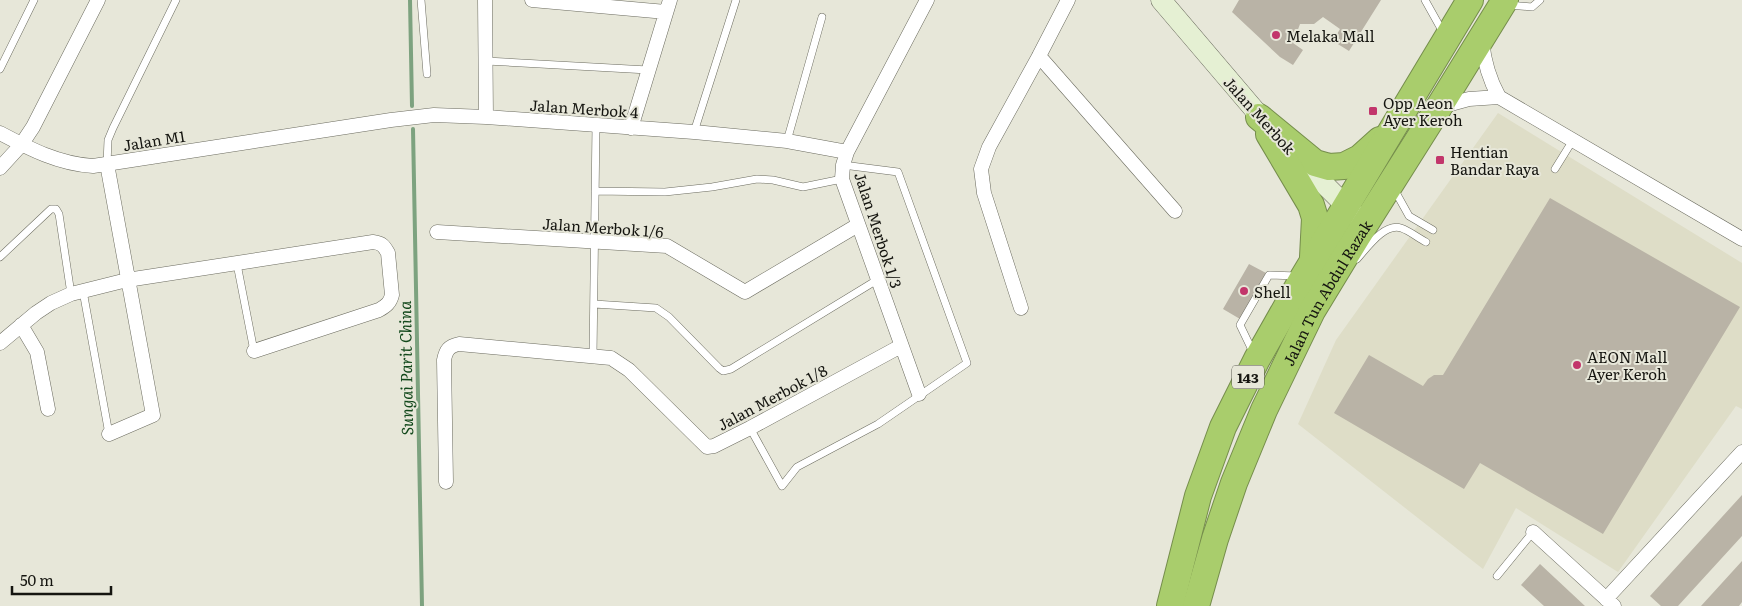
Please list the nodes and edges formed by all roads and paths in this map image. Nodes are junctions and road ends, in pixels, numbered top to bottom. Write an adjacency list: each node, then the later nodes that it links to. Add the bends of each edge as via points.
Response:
1 (34, 0): 22 (lane)
2 (98, 0): 37 (street)
3 (176, 0): 38 (lane, via 111,134)
4 (421, 0): 24 (lane)
5 (485, 0): 21 (street)
6 (532, 0): 14 (street)
7 (736, 0): 33 (lane)
8 (927, 0): 39 (street)
9 (1068, 0): 20 (street)
10 (1160, 0): 28 (street, Jalan Merbok)
11 (1425, 0): 18 (lane)
12 (1470, 0): 18 (highway, Jalan Tun Abdul Razak / 143)
13 (1540, 0): 15 (lane, via 1532,7)
14 (565, 1): 16 (street)
15 (1504, 2): 19 (highway, Jalan Tun Abdul Razak / 143)
16 (668, 6): 23 (street)
17 (822, 17): 36 (lane)
18 (1447, 38): 29 (highway, Jalan Tun Abdul Razak / 143)
19 (1482, 38): 25 (street, via 1487,69); 26 (highway, Jalan Tun Abdul Razak / 143)
20 (1039, 56): 44 (street); 61 (street, via 989,147 981,169 984,193)
21 (486, 61): 23 (lane); 27 (street)
22 (0, 69)
23 (648, 70): 31 (street)
24 (427, 74)
25 (1499, 97): 26 (street, via 1469,99); 35 (street)
26 (1439, 107): 42 (highway, Jalan Tun Abdul Razak / 143)
27 (486, 117): 30 (street, Jalan Merbok 4); 32 (street, Jalan Merbok 4, via 434,116)
28 (1260, 117): 29 (highway, via 1315,164 1329,167 1344,166 1360,158); 45 (street, Jalan Merbok); 55 (highway, via 1311,205 1315,218)
29 (1399, 118): 45 (highway, Jalan Tun Abdul Razak / 143)
30 (596, 125): 31 (street, Jalan Merbok 4); 43 (lane)
31 (631, 128): 33 (street, Jalan Merbok 4)
32 (318, 131): 38 (street, Jalan M1)
33 (694, 132): 36 (street, Jalan Merbok 4)
34 (0, 134): 37 (street, Jalan M1)
35 (1573, 140): 41 (lane); 49 (street)
36 (787, 141): 39 (street, Jalan Merbok 4)
37 (22, 145): 38 (street, Jalan M1, via 64,163); 40 (street)
38 (107, 164): 57 (street)
39 (844, 165): 43 (lane, via 803,187 757,179 665,192); 46 (street, Jalan Merbok 1/3); 68 (lane, via 898,172 967,363)
40 (0, 168)
41 (1555, 169)
42 (1391, 182): 45 (highway, Jalan Tun Abdul Razak / 143); 47 (lane, via 1409,216)
43 (595, 191): 50 (lane)
44 (1175, 211)
45 (1355, 215): 55 (highway, Jalan Tun Abdul Razak / 143); 62 (highway, Jalan Tun Abdul Razak / 143)
46 (858, 225): 50 (street, Jalan Merbok 1/6, via 745,292 667,246); 58 (street, Jalan Merbok 1/3)
47 (1433, 230)
48 (437, 232): 50 (street, Jalan Merbok 1/6)
49 (1742, 239)
50 (595, 242): 60 (lane)
51 (1426, 242): 54 (lane, via 1400,228 1391,228 1371,243)
52 (0, 257): 59 (lane, via 51,209 56,209)
53 (237, 264): 57 (street); 66 (lane); 66 (street, via 373,242 380,243 388,253 392,295 385,307)
54 (1352, 266)
55 (1308, 269): 77 (highway, Jalan Tun Abdul Razak / 143, via 1223,427 1198,496)
56 (1345, 273): 62 (lane)
57 (128, 280): 59 (street); 71 (street, via 153,415)
58 (877, 280): 60 (lane, via 724,371 656,308); 65 (street, Jalan Merbok 1/3)
59 (77, 293): 63 (street, via 51,303); 71 (lane)
60 (594, 304): 67 (lane)
61 (1021, 308)
62 (1312, 311): 78 (highway, Jalan Tun Abdul Razak / 143, via 1264,410 1234,482)
63 (21, 325): 64 (street); 69 (street, via 37,352)
64 (0, 343)
65 (901, 346): 68 (street, Jalan Merbok 1/3); 70 (street, Jalan Merbok 1/8)
66 (254, 351)
67 (593, 356): 70 (street, Jalan Merbok 1/8, via 611,358 620,363 707,447); 73 (street, Jalan Merbok 1/8, via 459,344 448,348 444,360)
68 (919, 394): 70 (lane, via 878,424 797,466 782,486)
69 (48, 409)
70 (750, 428)
71 (109, 434)
72 (1742, 452): 76 (street)
73 (446, 482)
74 (1533, 532): 75 (lane); 76 (street)
75 (1497, 576)
76 (1610, 602)
77 (1170, 606)
78 (1196, 606)

